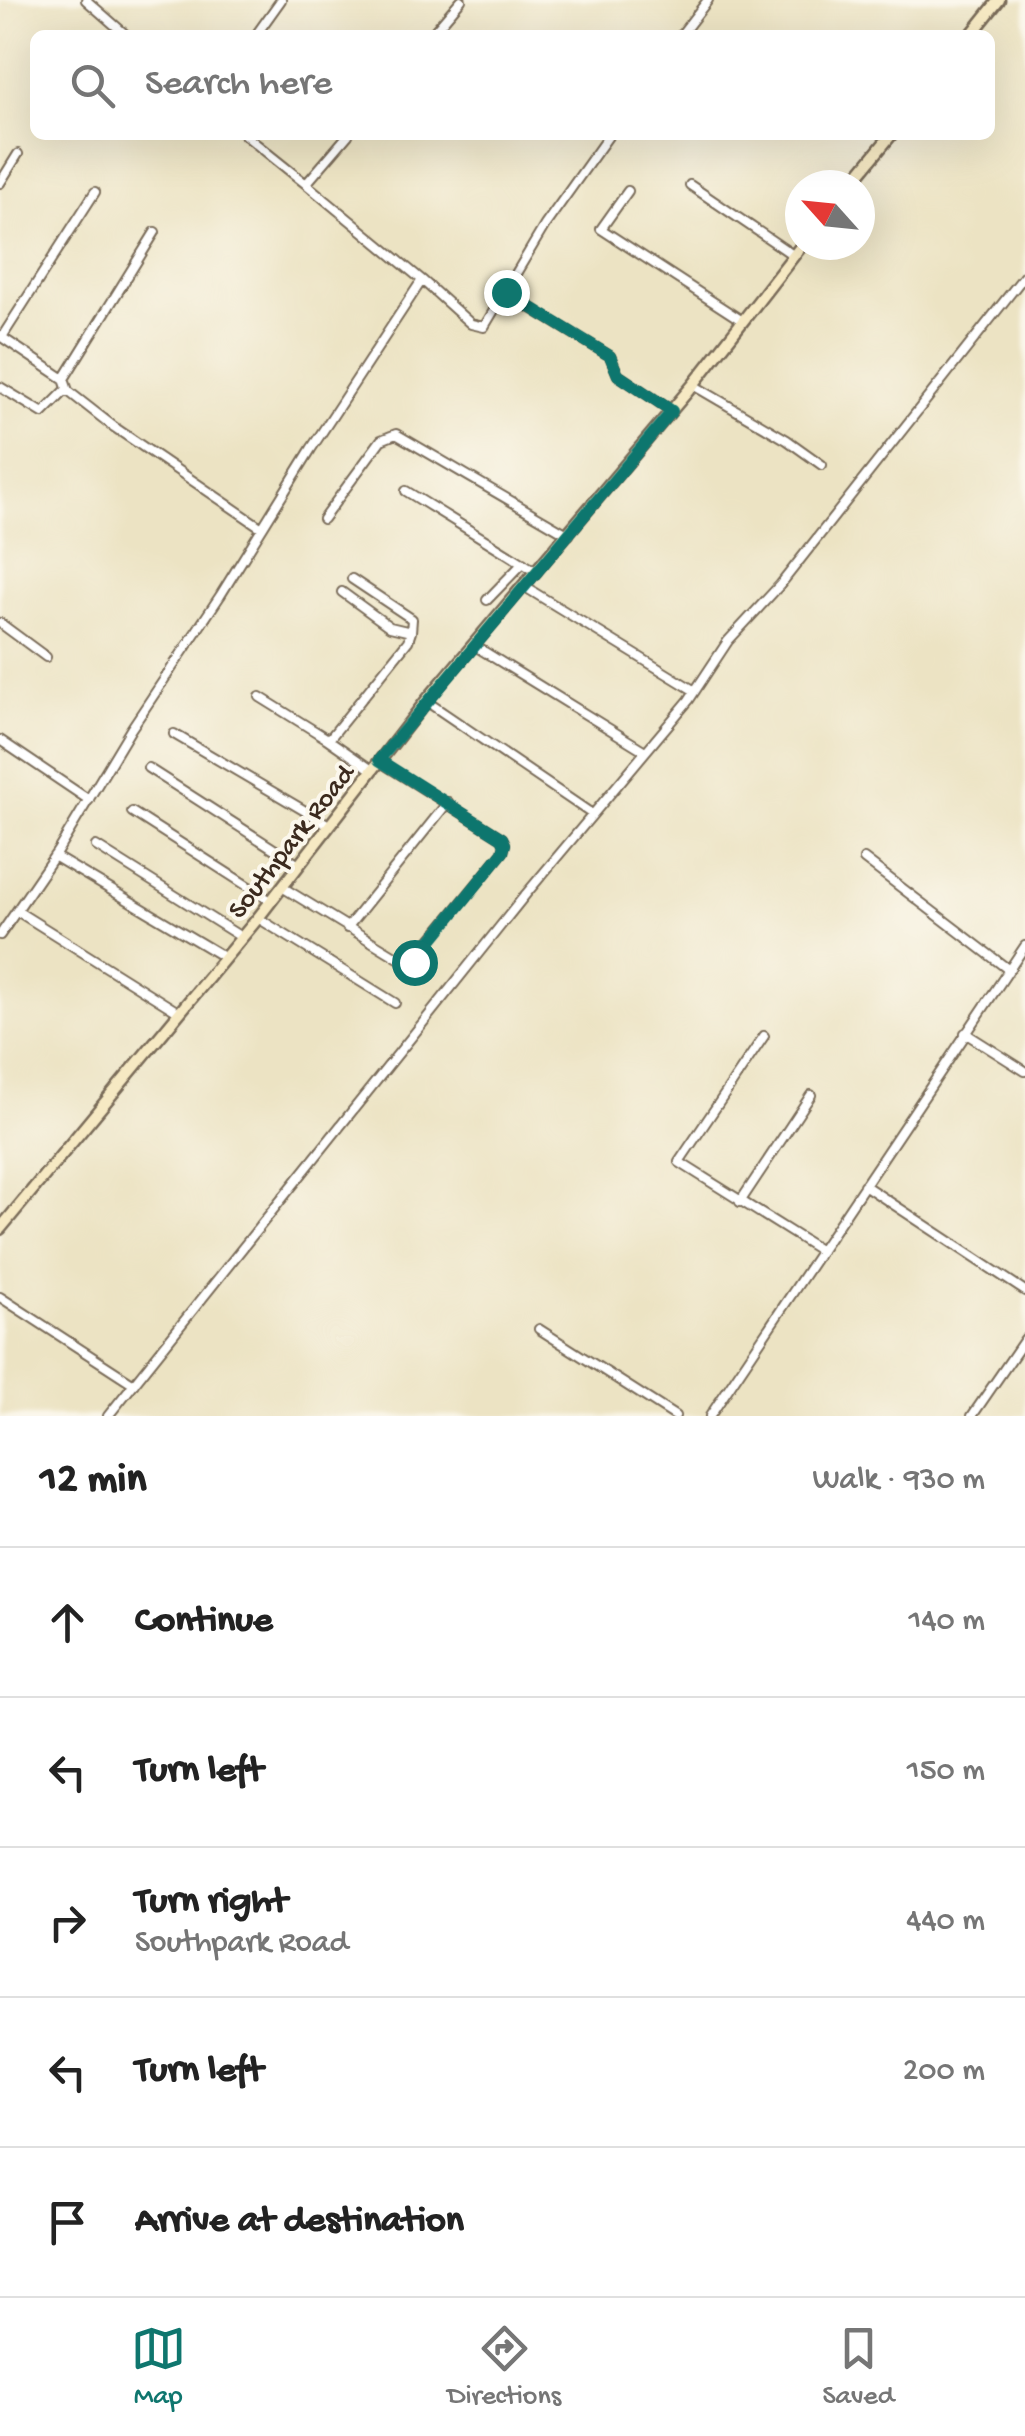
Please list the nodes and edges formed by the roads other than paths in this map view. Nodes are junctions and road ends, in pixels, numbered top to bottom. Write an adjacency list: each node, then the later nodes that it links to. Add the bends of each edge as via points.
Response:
1 (86, 0): 6 (street)
2 (280, 0): 7 (street)
3 (461, 0): 8 (street)
4 (708, 0): 9 (street)
5 (998, 0): 10 (street)
6 (120, 30)
7 (259, 30)
8 (435, 30)
9 (686, 30)
10 (975, 30)
11 (251, 140): 18 (street)
12 (344, 140): 18 (street)
13 (605, 140): 27 (street)
14 (886, 140): 16 (street)
15 (18, 154): 17 (street)
16 (862, 170)
17 (0, 184)
18 (306, 184): 26 (street)
19 (690, 184): 23 (street)
20 (94, 192): 29 (street)
21 (628, 192): 28 (street, via 600,229)
22 (155, 232): 30 (street)
23 (785, 249)
24 (790, 260): 28 (street, Southpark Road)
25 (1025, 275): 50 (street)
26 (422, 280): 27 (street, via 478,328); 38 (street)
27 (506, 292): 34 (street, via 610,356 618,375)
28 (741, 320): 31 (street, Southpark Road)
29 (1, 336): 30 (street)
30 (64, 379): 33 (street)
31 (693, 385): 34 (street, Southpark Road); 35 (street)
32 (1, 389): 33 (street, via 43,413)
33 (67, 389): 38 (street)
34 (672, 411): 39 (street, Southpark Road)
35 (822, 465)
36 (406, 491): 40 (street)
37 (324, 520): 39 (street, via 382,440 396,434)
38 (262, 528): 59 (street)
39 (568, 536): 41 (street, Southpark Road)
40 (522, 563): 41 (street); 45 (street)
41 (538, 572): 43 (street, Southpark Road)
42 (352, 579): 47 (street, via 412,619)
43 (525, 587): 48 (street, Southpark Road); 50 (street)
44 (342, 592): 47 (street, via 390,627)
45 (488, 600)
46 (0, 623): 49 (street)
47 (411, 632): 54 (street)
48 (475, 646): 52 (street, Southpark Road); 56 (street)
49 (46, 657)
50 (694, 691): 56 (street)
51 (260, 697): 54 (street)
52 (426, 701): 57 (street, Southpark Road); 62 (street)
53 (174, 734): 63 (street)
54 (326, 738): 57 (street)
55 (0, 740): 59 (street)
56 (645, 751): 62 (street)
57 (376, 766): 60 (street); 63 (street, Southpark Road)
58 (148, 768): 67 (street)
59 (89, 800): 65 (street)
60 (448, 802): 72 (street); 72 (street, via 502,838 503,852 410,964)
61 (132, 812): 69 (street)
62 (592, 814): 92 (street)
63 (329, 826): 67 (street, Southpark Road)
64 (96, 846): 74 (street)
65 (54, 856): 70 (street); 76 (street)
66 (864, 859): 77 (street)
67 (299, 865): 68 (street, Southpark Road)
68 (282, 887): 69 (street, Southpark Road); 72 (street)
69 (271, 901): 71 (street, Southpark Road)
70 (17, 912): 73 (street); 79 (street)
71 (258, 918): 74 (street, Southpark Road); 78 (street)
72 (347, 928)
73 (0, 935)
74 (242, 937): 76 (street, Southpark Road)
75 (1025, 946): 77 (street)
76 (224, 957): 79 (street, Southpark Road)
77 (1010, 970): 80 (street)
78 (395, 1003)
79 (178, 1012): 86 (street, Southpark Road)
80 (965, 1033): 82 (street); 84 (street)
81 (764, 1036): 85 (street, via 679,1162)
82 (1025, 1071)
83 (811, 1095): 85 (street)
84 (864, 1185): 87 (street); 88 (street)
85 (740, 1202): 87 (street)
86 (0, 1229)
87 (821, 1252): 95 (street)
88 (1025, 1291)
89 (0, 1297): 92 (street)
90 (538, 1329): 94 (street)
91 (1025, 1340): 96 (street)
92 (134, 1384): 93 (street)
93 (112, 1414)
94 (675, 1416)
95 (710, 1416)
96 (972, 1416)

